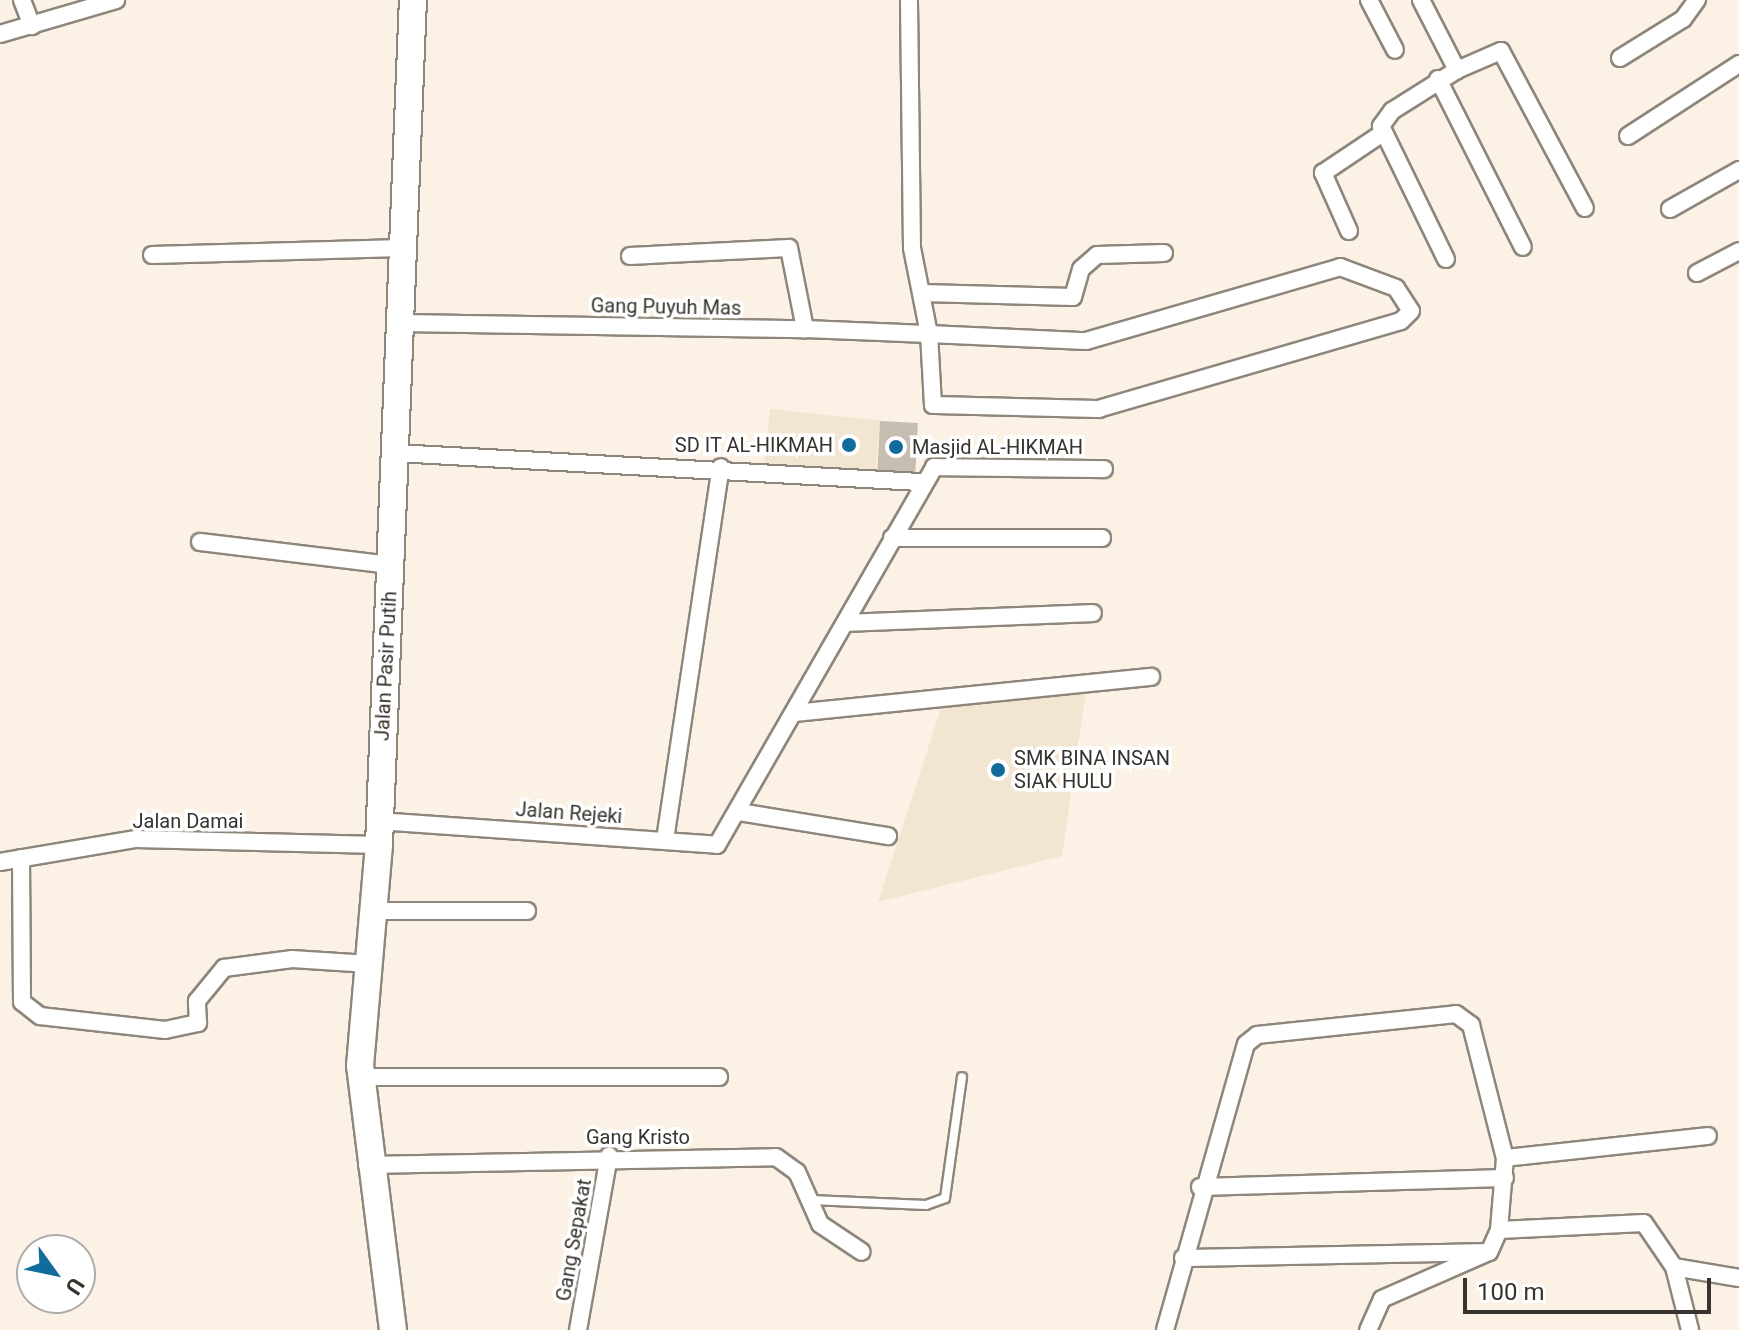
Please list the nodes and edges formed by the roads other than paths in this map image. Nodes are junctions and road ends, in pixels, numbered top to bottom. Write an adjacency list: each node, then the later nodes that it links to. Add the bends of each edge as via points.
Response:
1 (22, 0): 8 (street)
2 (116, 0): 8 (street)
3 (413, 0): 22 (highway, Jalan Pasir Putih)
4 (909, 0): 29 (street, via 912,248)
5 (1369, 0): 10 (street)
6 (1421, 0): 13 (street)
7 (1697, 0): 11 (street, via 1683,19)
8 (32, 26): 9 (street)
9 (0, 34)
10 (1395, 50)
11 (1620, 58)
12 (1739, 64): 16 (street)
13 (1457, 70): 14 (street); 18 (street, via 1501,51)
14 (1438, 79): 15 (street, via 1384,117); 21 (street)
15 (1384, 132): 20 (street, via 1323,173); 27 (street)
16 (1628, 136)
17 (1739, 170): 19 (street)
18 (1585, 208)
19 (1670, 209)
20 (1349, 231)
21 (1523, 247)
22 (402, 248): 25 (street); 30 (highway, Jalan Pasir Putih)
23 (1739, 251): 28 (street)
24 (1164, 253): 29 (street, via 1097,255 1081,269 1073,297)
25 (152, 255)
26 (630, 256): 31 (street, via 789,248)
27 (1446, 259)
28 (1697, 273)
29 (923, 293): 32 (street)
30 (401, 323): 31 (street, Gang Puyuh Mas); 33 (highway, Jalan Pasir Putih)
31 (805, 329): 32 (street, Gang Puyuh Mas)
32 (929, 334): 32 (street, Gang Puyuh Mas, via 928,398 946,411 1099,409 1401,321 1411,311 1396,288 1340,267 1086,341)
33 (396, 453): 34 (street); 40 (highway, Jalan Pasir Putih)
34 (721, 467): 36 (street); 48 (street)
35 (1104, 469): 36 (street, via 940,466)
36 (920, 482): 37 (street, Jalan Rejeki)
37 (892, 538): 38 (street); 42 (street, Jalan Rejeki)
38 (1102, 538)
39 (200, 542): 40 (street)
40 (391, 565): 46 (highway, Jalan Pasir Putih)
41 (1093, 613): 42 (street)
42 (846, 623): 44 (street, Jalan Rejeki)
43 (1151, 677): 44 (street)
44 (795, 713): 45 (street, Jalan Rejeki)
45 (739, 812): 47 (street); 48 (street, Jalan Rejeki, via 717,845)
46 (378, 833): 48 (street, Jalan Rejeki); 49 (street, Jalan Damai, via 136,839); 51 (highway, Jalan Pasir Putih)
47 (888, 836)
48 (665, 840)
49 (21, 858): 50 (street, Jalan Damai); 53 (street, via 22,1002 40,1016 165,1030 198,1023 197,1001 224,968 292,959)
50 (0, 862)
51 (373, 911): 52 (street); 53 (highway, Jalan Pasir Putih)
52 (527, 911)
53 (369, 964): 54 (highway, Jalan Pasir Putih)
54 (361, 1077): 55 (street); 60 (highway, Jalan Pasir Putih)
55 (719, 1077)
56 (962, 1077): 63 (lane, via 945,1198 926,1205)
57 (1708, 1136): 59 (street)
58 (609, 1156): 60 (street, Gang Kristo); 63 (street, Gang Kristo, via 776,1157 797,1172); 71 (street, Gang Sepakat)
59 (1505, 1158): 61 (street); 62 (street, via 1471,1025 1440,1014 1257,1035 1242,1052)
60 (367, 1165): 70 (highway, Jalan Pasir Putih)
61 (1505, 1178): 62 (street); 64 (street)
62 (1200, 1187): 67 (street)
63 (810, 1200): 65 (street, Gang Kristo, via 823,1227)
64 (1499, 1230): 66 (street); 68 (street, via 1644,1223)
65 (862, 1252)
66 (1489, 1252): 67 (street); 73 (street, via 1382,1299)
67 (1183, 1258): 72 (street)
68 (1674, 1267): 69 (street); 74 (street)
69 (1739, 1278)
70 (393, 1330)
71 (578, 1330)
72 (1165, 1330)
73 (1368, 1330)
74 (1690, 1330)

